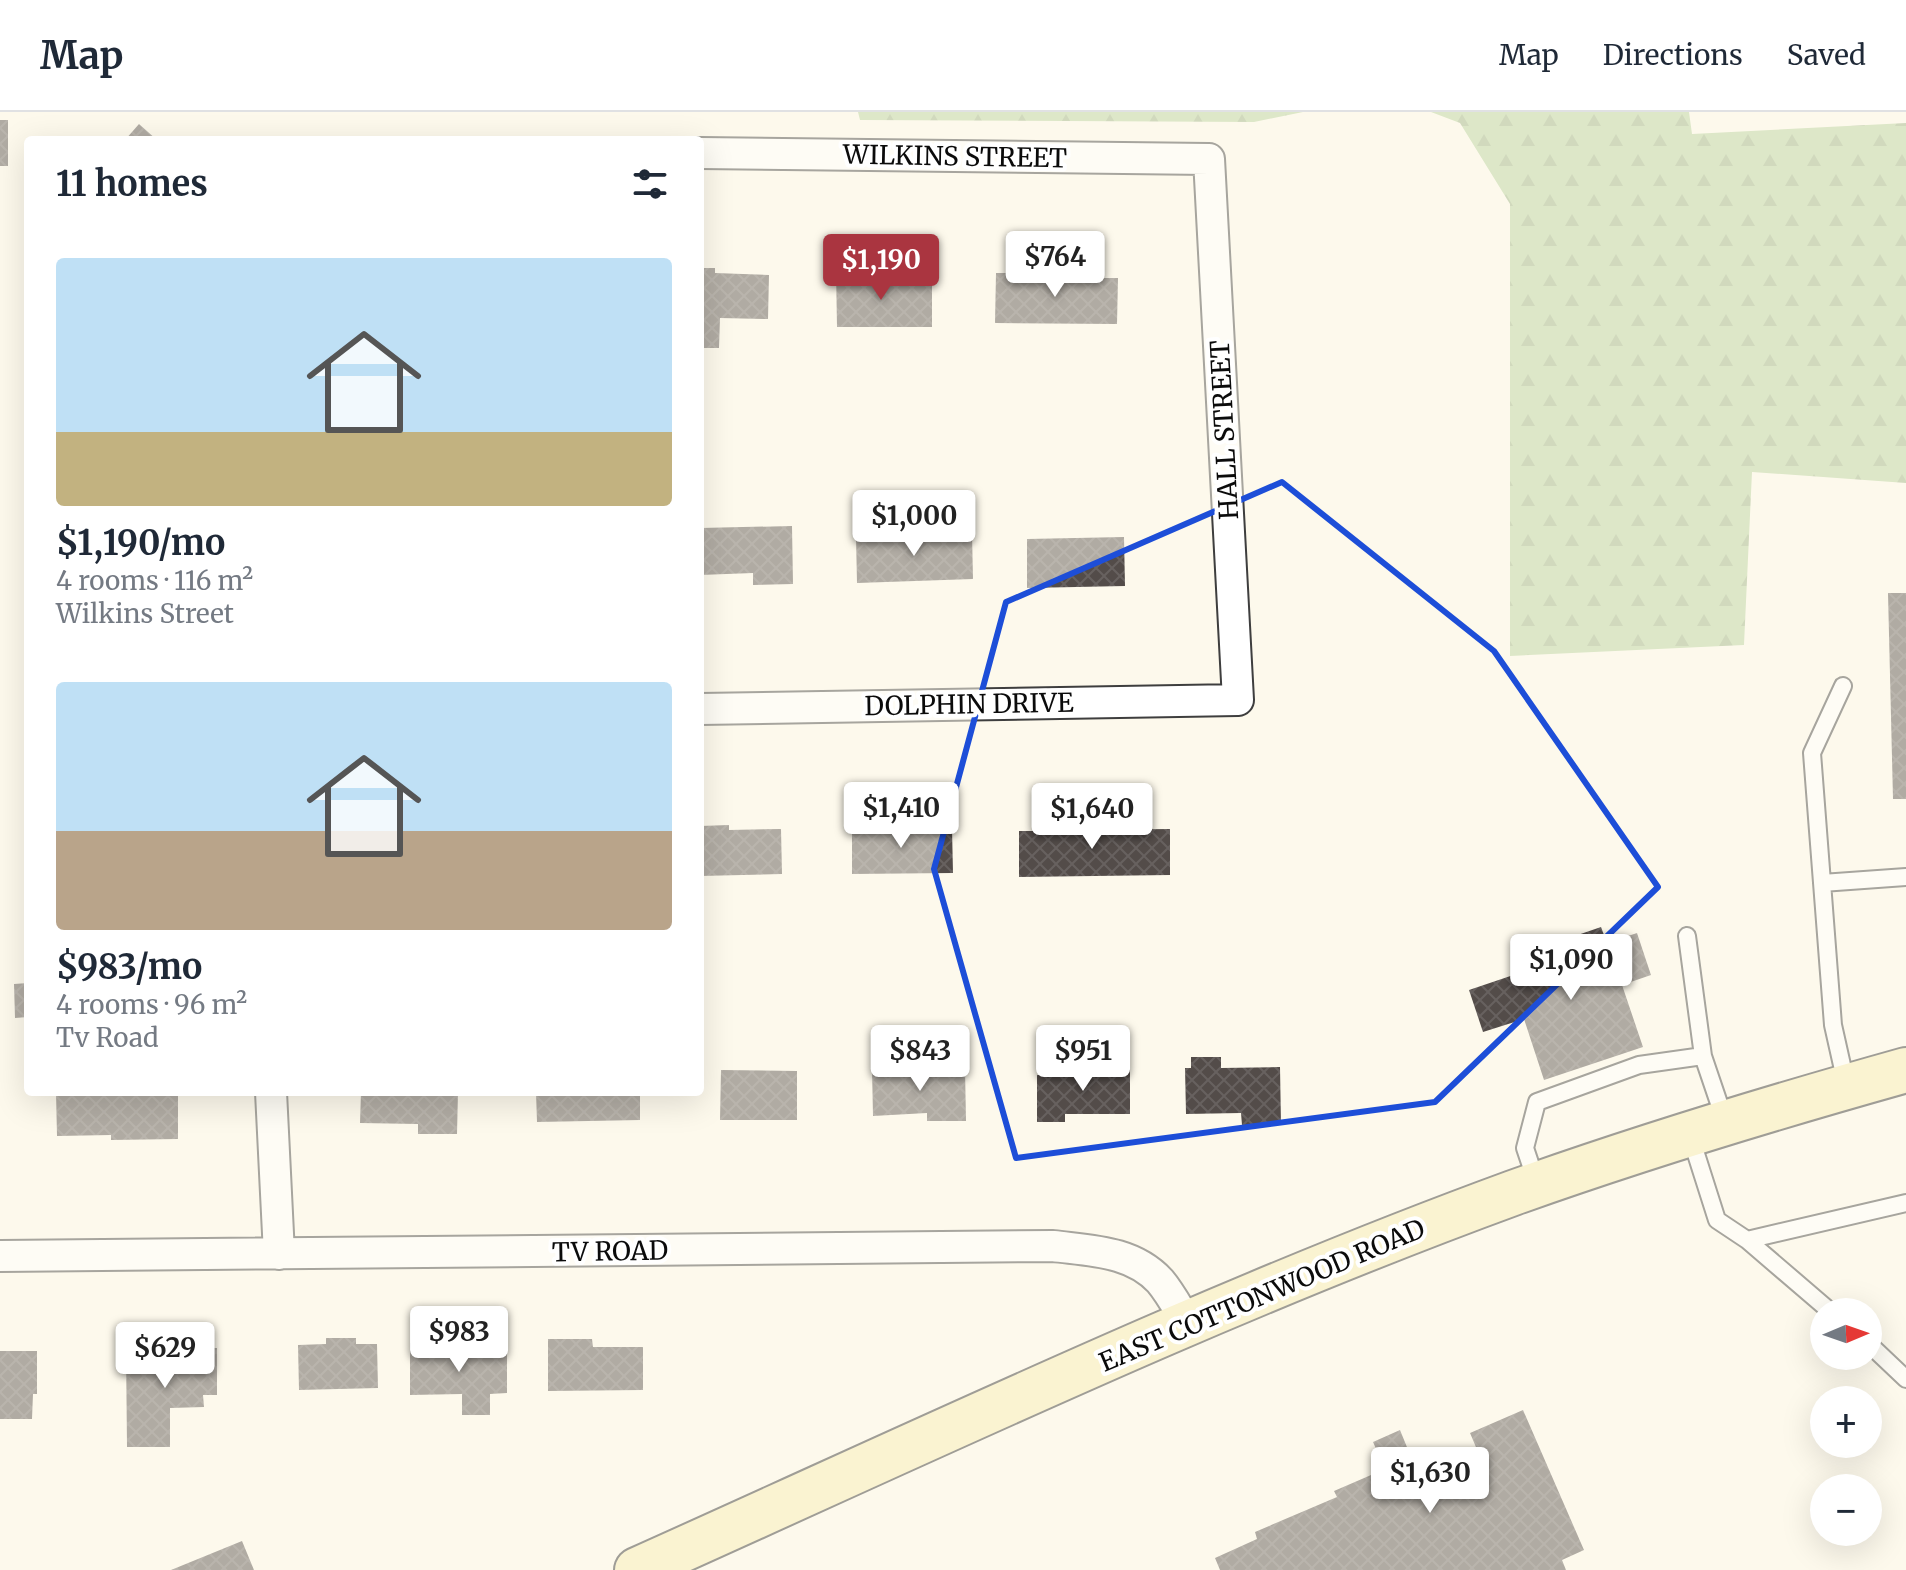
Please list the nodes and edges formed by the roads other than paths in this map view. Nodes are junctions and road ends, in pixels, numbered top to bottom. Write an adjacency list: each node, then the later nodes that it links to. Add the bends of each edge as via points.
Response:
1 (704, 153): 2 (street, WILKINS STREET)
2 (1209, 159): 4 (street, HALL STREET)
3 (1843, 686): 7 (lane, via 1812,753)
4 (1238, 700): 5 (street, DOLPHIN DRIVE)
5 (704, 709)
6 (1906, 877): 7 (lane)
7 (1822, 883): 11 (lane, via 1833,1025)
8 (1687, 936): 9 (lane)
9 (1703, 1056): 13 (lane); 14 (lane, via 1639,1065 1537,1102 1525,1148)
10 (1906, 1070): 11 (main road, EAST COTTONWOOD ROAD)
11 (1847, 1086): 13 (main road, EAST COTTONWOOD ROAD)
12 (271, 1096): 17 (street)
13 (1708, 1128): 14 (main road, EAST COTTONWOOD ROAD); 16 (lane, via 1717,1220)
14 (1537, 1185): 20 (main road, EAST COTTONWOOD ROAD)
15 (1906, 1203): 16 (lane)
16 (1747, 1240): 19 (lane)
17 (279, 1254): 18 (street, TV ROAD); 20 (street, TV ROAD, via 1053,1246 1134,1260 1160,1282)
18 (0, 1256)
19 (1815, 1298)
20 (1188, 1324): 23 (main road, EAST COTTONWOOD ROAD)
21 (1882, 1356): 22 (lane)
22 (1906, 1379)
23 (637, 1570)

